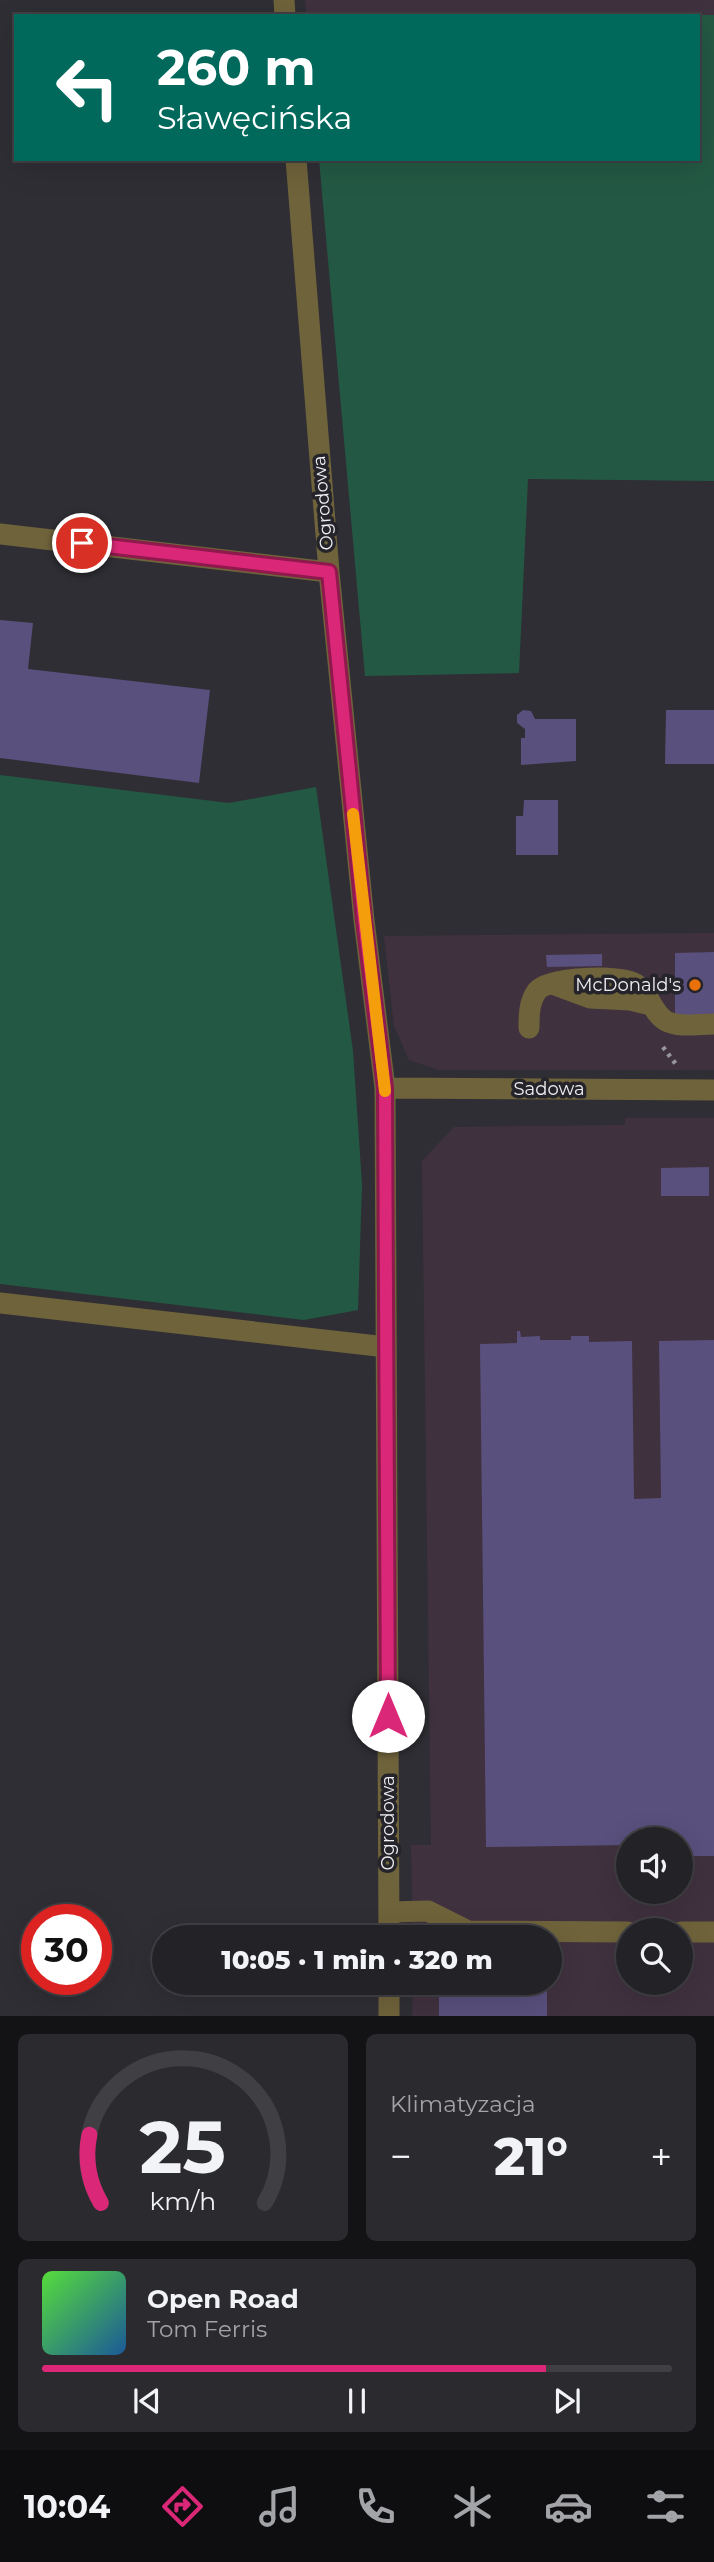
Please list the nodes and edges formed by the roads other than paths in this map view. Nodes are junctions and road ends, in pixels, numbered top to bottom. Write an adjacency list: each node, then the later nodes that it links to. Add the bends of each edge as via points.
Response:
1 (296, 161): 3 (street, Ogrodowa)
2 (0, 534): 3 (street)
3 (329, 572): 6 (street, Ogrodowa)
4 (714, 1024): 5 (street, via 670,1023 636,984 625,979 550,983 538,989)
5 (529, 1028)
6 (385, 1088): 7 (street, Sadowa); 9 (street, Ogrodowa)
7 (714, 1090)
8 (0, 1303): 9 (street)
9 (386, 1347): 10 (street, Ogrodowa)
10 (388, 1912): 11 (street, Ogrodowa); 12 (street, via 428,1911 468,1931)
11 (389, 1925)
12 (616, 1932)
13 (693, 1932): 14 (street)
14 (714, 1932)
15 (389, 1995): 16 (street)
16 (389, 2016)

